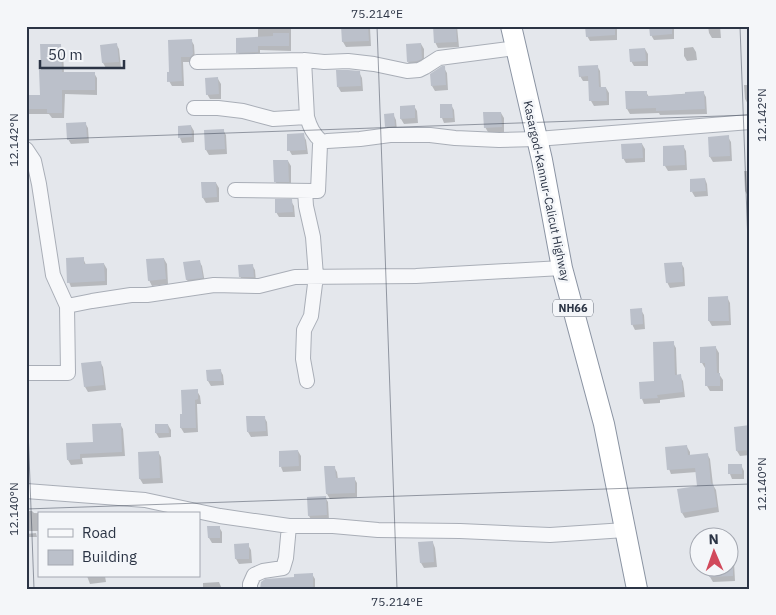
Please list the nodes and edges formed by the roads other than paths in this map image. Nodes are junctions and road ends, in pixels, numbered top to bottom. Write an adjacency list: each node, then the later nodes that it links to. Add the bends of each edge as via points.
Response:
1 (511, 26): 2 (highway, Kasargod-Kannur-Calicut Highway / NH66)
2 (516, 48): 3 (street, via 439,58 419,70 407,71 363,62); 8 (highway, Kasargod-Kannur-Calicut Highway / NH66)
3 (304, 60): 4 (street); 6 (street)
4 (197, 62)
5 (194, 108): 6 (street, via 243,110 274,119)
6 (307, 117): 9 (street, via 315,136)
7 (750, 122): 8 (street)
8 (537, 139): 9 (street, via 390,135); 13 (highway, Kasargod-Kannur-Calicut Highway / NH66)
9 (322, 142): 12 (street, via 318,191)
10 (26, 149): 15 (street, via 34,161 39,184 53,276)
11 (235, 190): 12 (street)
12 (305, 191): 14 (street)
13 (562, 268): 14 (street, via 416,276); 20 (highway, Kasargod-Kannur-Calicut Highway / NH66, via 604,424)
14 (316, 276): 15 (street, via 295,277 259,286 214,285 131,295); 17 (street, via 311,316 304,330 303,359)
15 (67, 306): 16 (street, via 68,373)
16 (26, 373)
17 (307, 381)
18 (26, 491): 19 (street, via 145,500)
19 (289, 526): 20 (street, via 550,536); 21 (street, via 283,568 254,575)
20 (625, 530): 22 (highway, Kasargod-Kannur-Calicut Highway / NH66)
21 (250, 589)
22 (637, 589)

